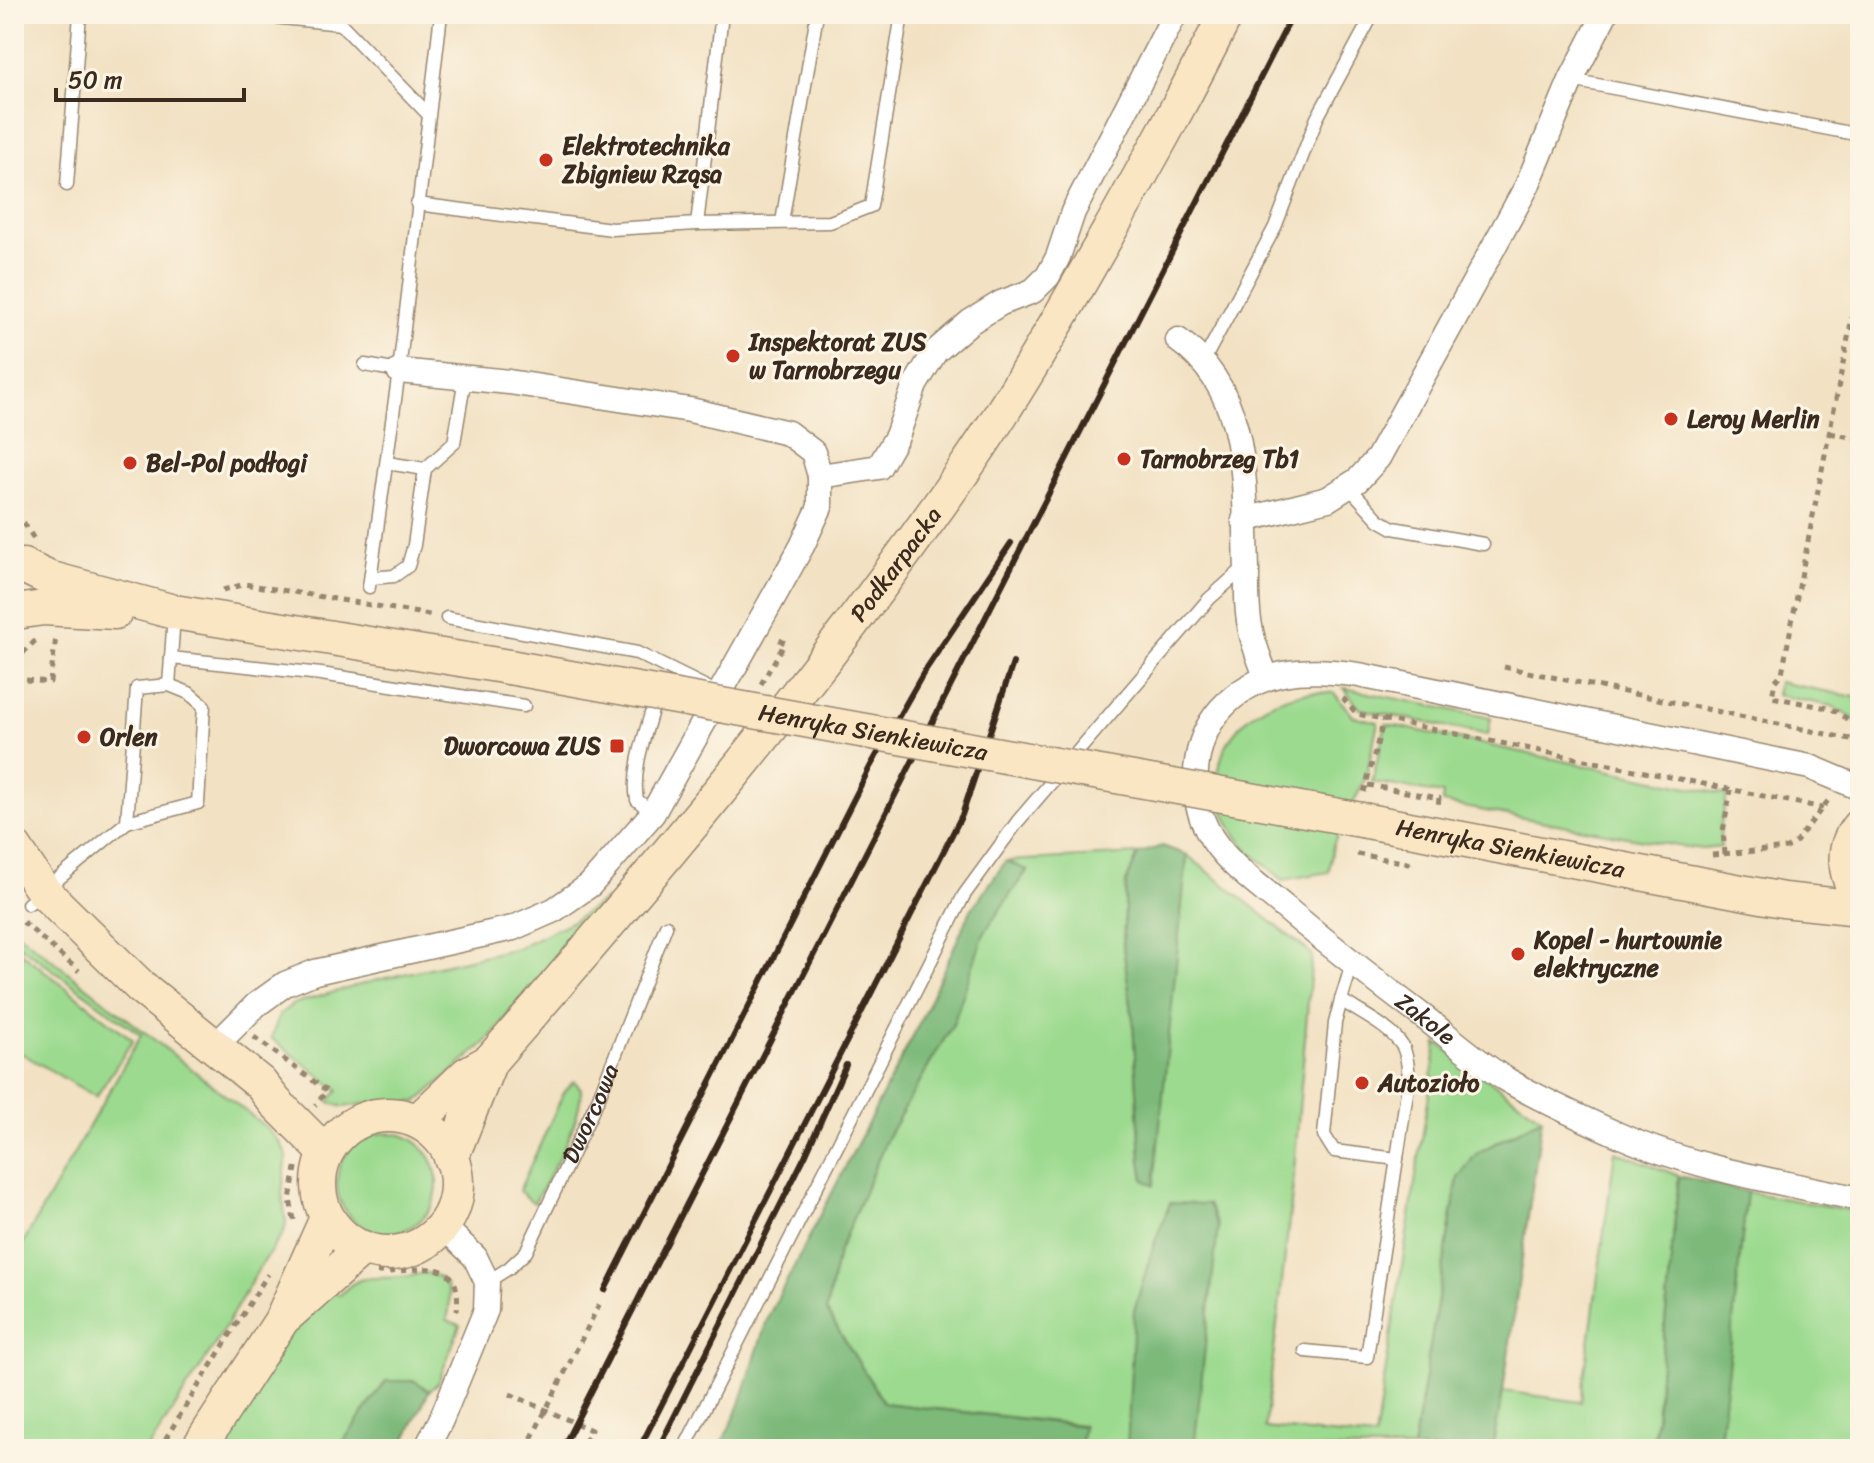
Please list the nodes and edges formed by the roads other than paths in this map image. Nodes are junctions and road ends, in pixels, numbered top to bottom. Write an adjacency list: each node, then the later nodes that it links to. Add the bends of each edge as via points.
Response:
1 (80, 14): 14 (lane)
2 (244, 14): 12 (lane, via 341,24)
3 (441, 14): 12 (lane)
4 (722, 14): 17 (lane)
5 (817, 14): 16 (lane)
6 (902, 14): 16 (lane, via 871,206 830,222)
7 (1175, 14): 25 (street, via 1073,212 1048,276 1033,291 970,322 935,352 879,467)
8 (1226, 14): 54 (main road, Podkarpacka, via 1060,317 967,465 749,755)
9 (1373, 14): 19 (lane, via 1317,118 1275,227)
10 (1605, 14): 11 (street)
11 (1571, 80): 13 (lane); 26 (street, via 1527,186 1465,301 1378,458)
12 (428, 114): 15 (lane)
13 (1860, 135)
14 (67, 185)
15 (417, 204): 17 (lane, via 612,229); 21 (lane)
16 (782, 222): 17 (lane)
17 (697, 224)
18 (1178, 340): 19 (street)
19 (1203, 362): 27 (street, via 1218,380 1234,420)
20 (365, 365): 21 (lane)
21 (399, 371): 22 (street); 23 (lane)
22 (465, 378): 24 (lane, via 454,443); 25 (street, via 690,410 788,433 813,452)
23 (387, 463): 24 (lane); 24 (lane, via 370,583 408,566)
24 (425, 469)
25 (820, 476): 38 (street, via 820,507)
26 (1349, 487): 27 (street, via 1328,499); 28 (lane, via 1393,528)
27 (1244, 520): 30 (street)
28 (1483, 544)
29 (18, 557): 31 (main road, Henryka Sienkiewicza, via 48,578); 32 (main road, via 25,582)
30 (1247, 566): 36 (street, via 1251,631); 68 (lane, via 1209,599 1018,821 964,895)
31 (174, 612): 32 (main road, Henryka Sienkiewicza, via 43,608); 34 (lane); 48 (main road, Henryka Sienkiewicza, bridge, via 1364,810)
32 (15, 613)
33 (447, 618): 35 (lane, via 637,653)
34 (171, 658): 37 (lane); 39 (lane, via 321,674)
35 (665, 666): 38 (lane); 41 (lane, via 635,792)
36 (1266, 677): 40 (street, via 1298,670 1335,671 1810,767); 51 (street, Zakole, via 1240,691 1209,729 1195,775 1197,803 1207,829 1239,870)
37 (169, 685): 42 (lane, via 137,688); 42 (lane, via 204,706 198,803)
38 (720, 694): 41 (street)
39 (524, 706)
40 (1845, 789): 43 (street)
41 (653, 813): 53 (street, via 590,885 554,910 513,928 315,972 285,984)
42 (127, 822): 46 (lane)
43 (1857, 828): 45 (main road)
44 (20, 837): 46 (main road)
45 (1846, 864): 47 (main road); 48 (main road)
46 (29, 896): 53 (main road, via 141,987)
47 (1860, 897)
48 (1805, 902): 49 (main road, Henryka Sienkiewicza)
49 (1860, 908)
50 (666, 926): 63 (lane, Dworcowa, via 599,1097 526,1252)
51 (1352, 964): 52 (lane); 59 (street, Zakole, via 1506,1079 1612,1132 1682,1157)
52 (1341, 1000): 58 (lane, via 1403,1047 1409,1079); 58 (lane, via 1324,1135 1334,1151)
53 (225, 1036): 56 (main road, via 260,1083 287,1091)
54 (490, 1061): 55 (main road, Podkarpacka, via 467,1074); 57 (main road, Podkarpacka)
55 (418, 1121): 56 (main road, via 393,1114 359,1120); 57 (main road)
56 (321, 1145): 60 (main road, via 320,1183)
57 (451, 1158): 61 (main road, via 456,1194)
58 (1397, 1159): 65 (lane, via 1367,1357)
59 (1860, 1199)
60 (327, 1218): 62 (main road); 64 (main road)
61 (443, 1226): 62 (main road, via 412,1248 378,1252); 63 (street, via 475,1257)
62 (366, 1260): 64 (main road, via 345,1262)
63 (487, 1282): 67 (street, via 479,1330)
64 (281, 1321): 66 (main road)
65 (1305, 1351)
66 (198, 1449)
67 (426, 1449)
68 (684, 1449)

